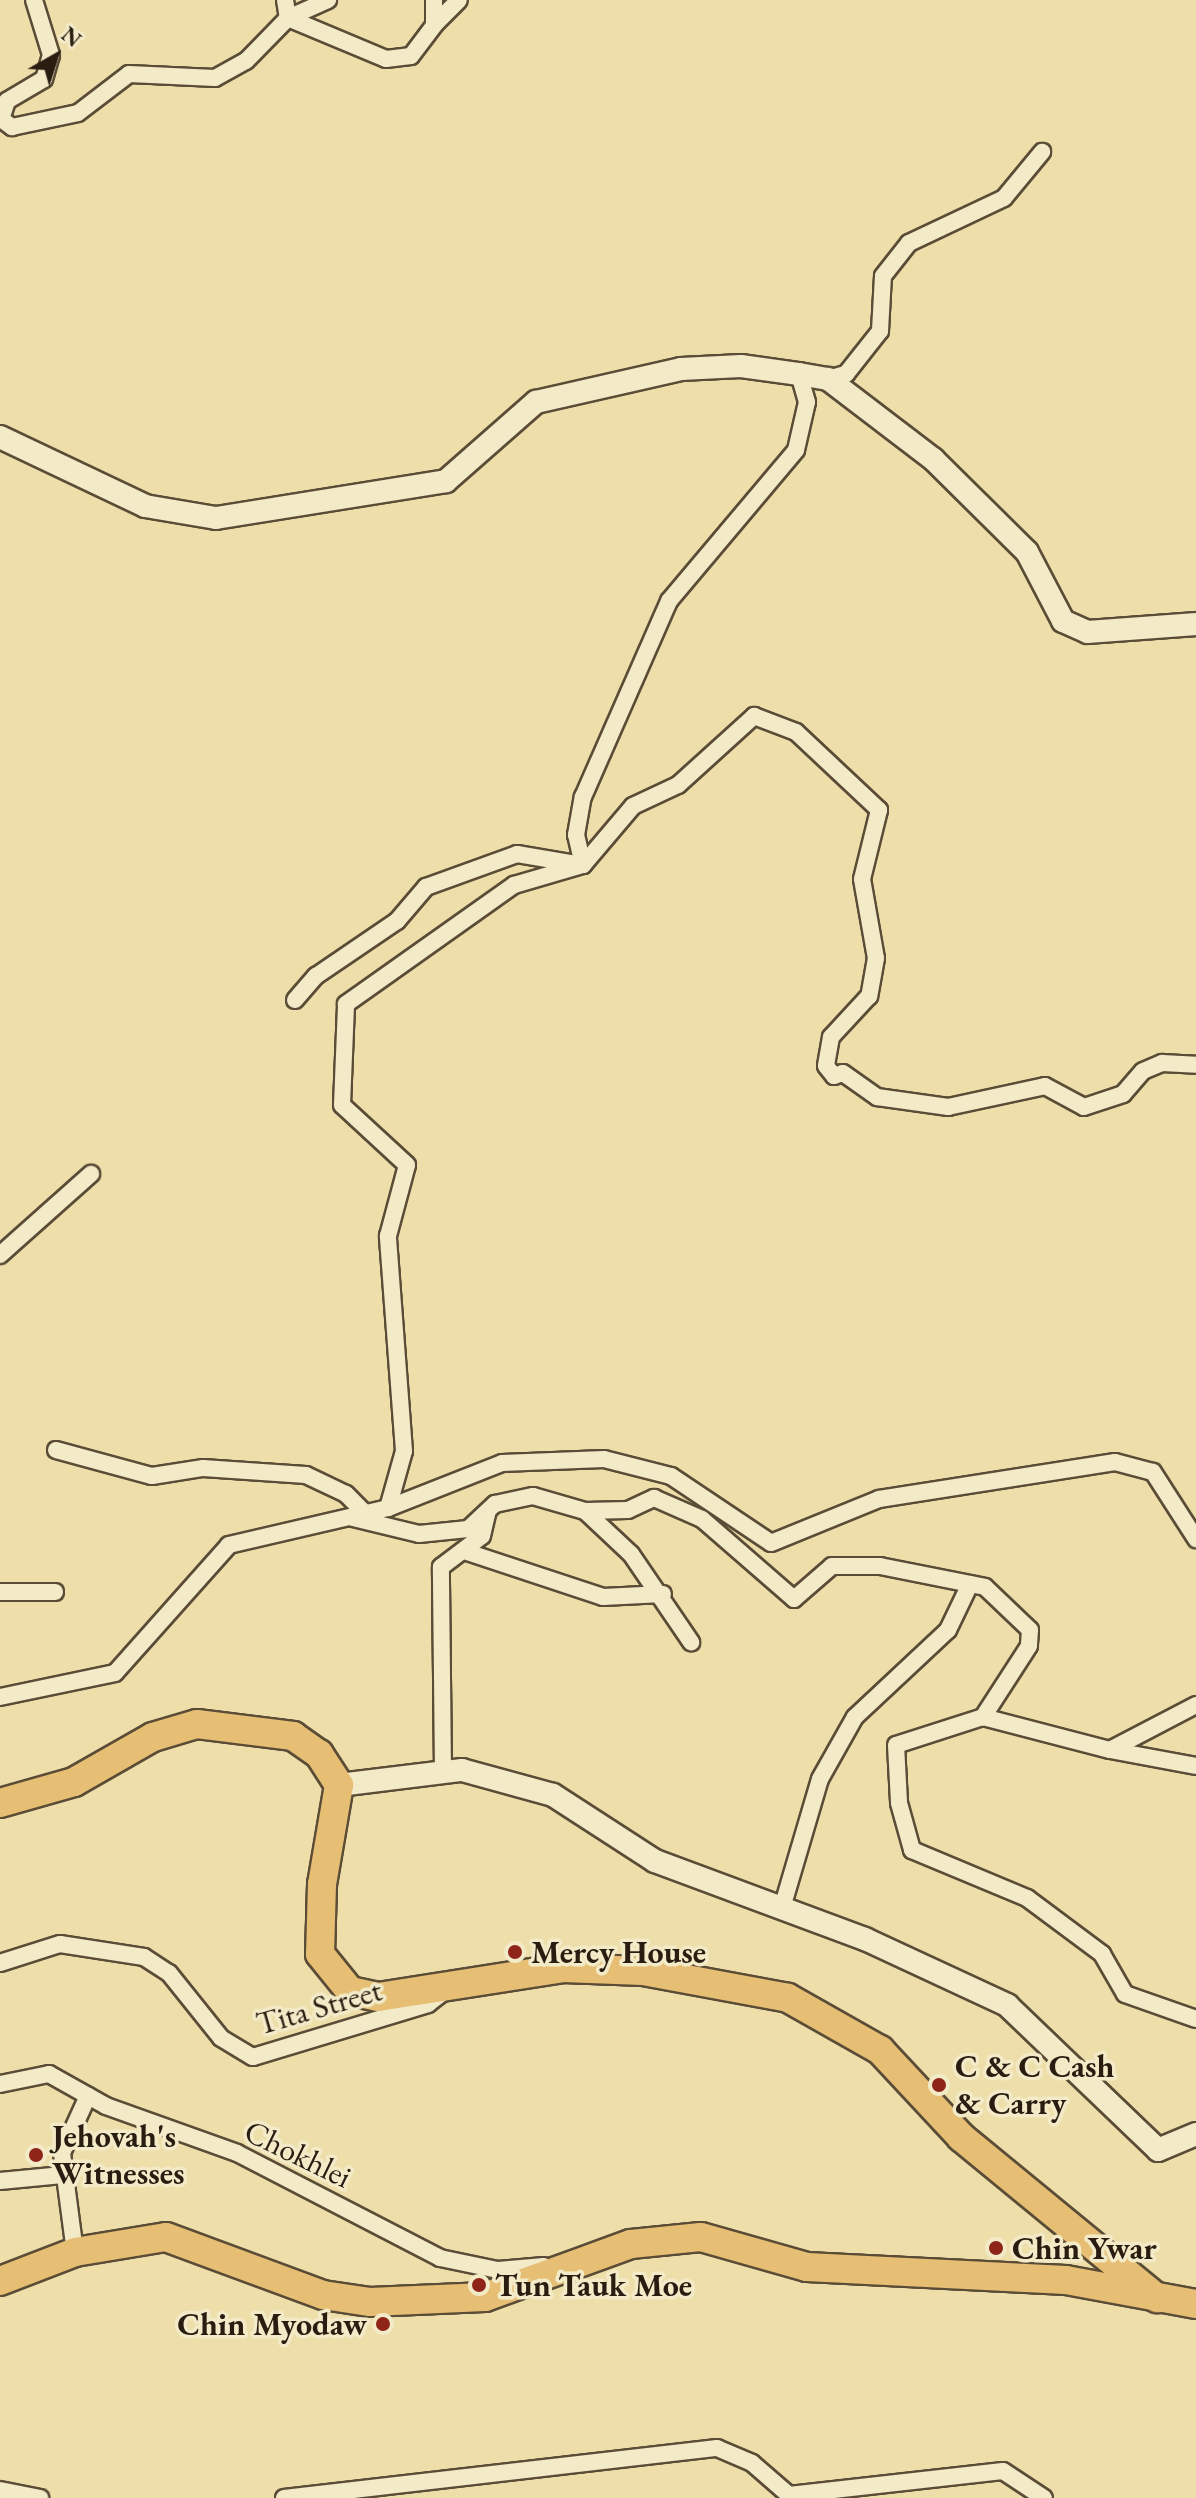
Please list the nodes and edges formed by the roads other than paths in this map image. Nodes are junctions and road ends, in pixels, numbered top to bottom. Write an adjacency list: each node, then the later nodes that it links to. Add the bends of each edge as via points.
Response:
1 (34, 0): 6 (street, via 51,55 44,79 7,101 1,119 12,127 78,113 129,74 215,78 246,61)
2 (285, 0): 6 (street)
3 (328, 0): 6 (street)
4 (434, 0): 7 (street)
5 (459, 0): 7 (street)
6 (288, 18): 7 (street, via 386,59 411,56)
7 (434, 25)
8 (1042, 152): 10 (street, via 1004,198 909,243 883,276 880,331 846,374)
9 (799, 374): 10 (street); 11 (street, via 741,366 681,369 555,397 536,402 446,481 216,518 145,506); 13 (street, via 807,402 796,450 737,529 669,601 583,797 576,835)
10 (828, 379): 12 (street, via 933,459 1027,552 1063,621 1088,632)
11 (0, 437)
12 (1196, 624)
13 (583, 865): 14 (street, via 517,854 426,887 397,921 316,976); 15 (street, via 633,806 678,785 754,716 796,732 879,810 862,879 876,958 869,996 831,1037 826,1066 834,1076 843,1073 877,1097 948,1107 1045,1086 1084,1107 1123,1094 1143,1071 1162,1063); 19 (street, via 514,885 346,1004 342,1105 407,1165 388,1236 404,1451)
14 (295, 1000)
15 (1196, 1065)
16 (91, 1174): 17 (street)
17 (0, 1255)
18 (56, 1450): 22 (street, via 152,1476 203,1468 306,1475 346,1494)
19 (388, 1508): 22 (street); 23 (street, via 502,1463 604,1459 671,1476 771,1543 879,1499 1115,1462 1153,1472)
20 (488, 1511): 21 (street, via 533,1496); 22 (street, via 468,1529 419,1534); 24 (street, via 482,1536)
21 (585, 1511): 25 (street, via 628,1510 654,1498 678,1505 794,1599 832,1566 880,1566); 28 (street)
22 (359, 1516): 30 (street, via 229,1545 115,1673)
23 (1196, 1539)
24 (467, 1552): 28 (street, via 603,1597); 35 (street, via 441,1567)
25 (970, 1584): 32 (street, via 985,1587 1030,1630 1023,1663); 38 (street, via 948,1630 855,1717 820,1779)
26 (0, 1592): 27 (street)
27 (55, 1592)
28 (663, 1594): 29 (street)
29 (691, 1642)
30 (0, 1697)
31 (1196, 1705): 33 (street)
32 (983, 1717): 33 (street); 41 (street, via 896,1745 899,1803 912,1850 1027,1898 1102,1954 1125,1994)
33 (1110, 1750): 34 (street)
34 (1196, 1766)
35 (443, 1772): 36 (street); 38 (street, via 462,1770 553,1795 655,1861)
36 (339, 1785): 37 (highway, via 319,1754 293,1736 197,1724 153,1737 74,1782); 40 (highway, via 319,1919 327,1968 363,1997)
37 (0, 1803)
38 (782, 1908): 44 (street, via 1007,2005 1158,2150)
39 (0, 1963): 40 (street, Tita Street, via 60,1944 144,1957 169,1973 221,2038 253,2057 428,2004)
40 (449, 1985): 50 (highway, via 563,1968 643,1971 757,1990 823,2012 880,2050 961,2137)
41 (1196, 2019)
42 (0, 2084): 43 (street, Chokhlei, via 49,2074)
43 (88, 2096): 45 (street, via 62,2153); 48 (street, Chokhlei, via 237,2153 440,2258 498,2270)
44 (1196, 2134)
45 (63, 2175): 46 (street); 47 (street)
46 (0, 2181)
47 (75, 2252): 48 (highway, via 166,2237 323,2295 370,2302 485,2297); 49 (highway)
48 (573, 2263): 50 (highway, via 631,2244 701,2237 807,2267 1066,2280)
49 (0, 2281)
50 (1157, 2298): 51 (highway)
51 (1196, 2304)
52 (0, 2490): 53 (street)
53 (40, 2498)
54 (284, 2498): 55 (street, via 717,2448 752,2463 789,2495 1003,2471)
55 (1044, 2498)

